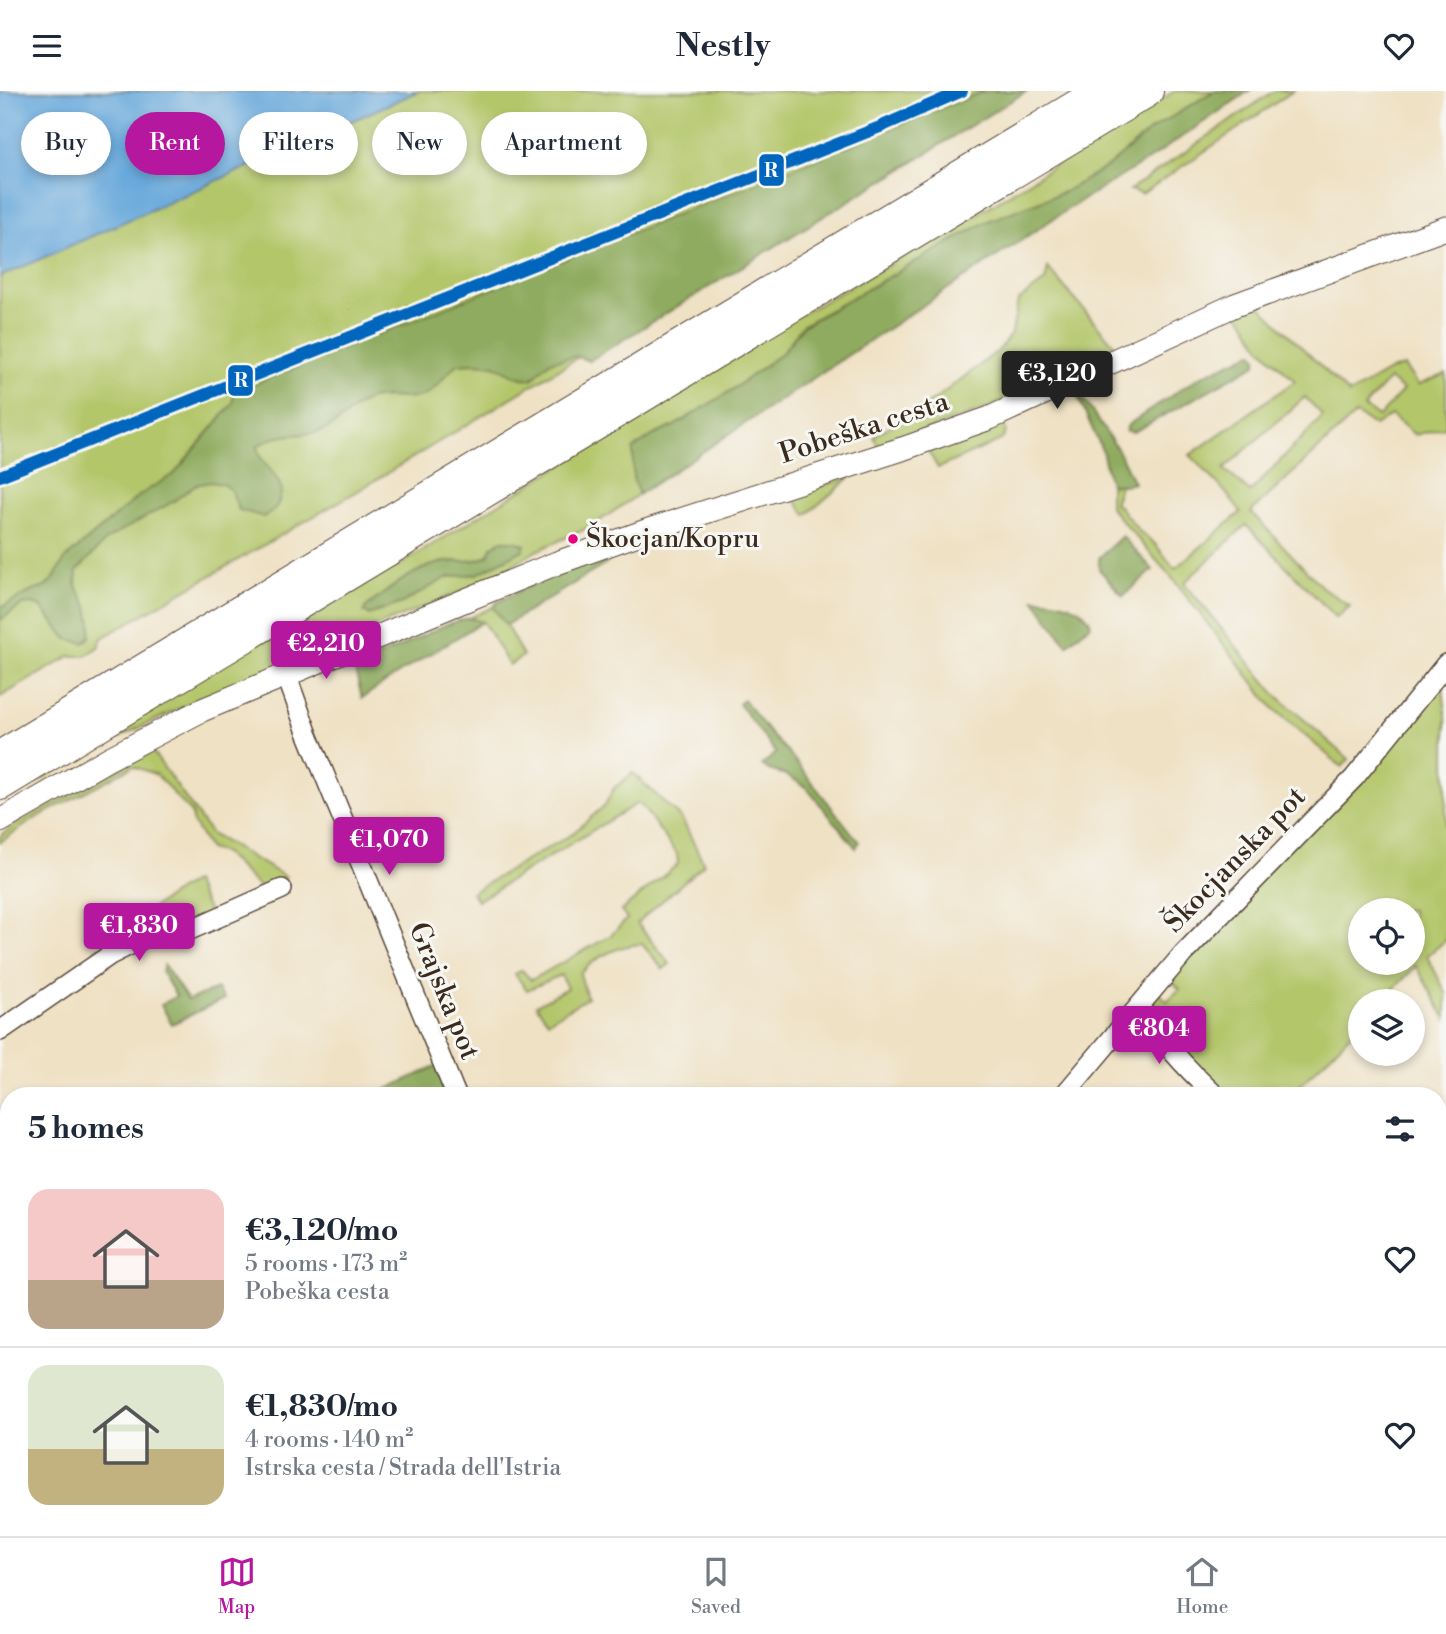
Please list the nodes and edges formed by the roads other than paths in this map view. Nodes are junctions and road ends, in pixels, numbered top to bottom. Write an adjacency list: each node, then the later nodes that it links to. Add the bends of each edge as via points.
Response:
1 (1102, 91): 6 (highway)
2 (1147, 91): 7 (highway)
3 (1446, 228): 5 (street, Pobeška cesta, via 1235,305 990,418 557,563)
4 (1446, 664): 10 (street, Škocjanska pot, via 1354,778 1183,954)
5 (286, 674): 8 (street, Pobeška cesta, via 178,722); 12 (street, Grajska pot)
6 (0, 757)
7 (0, 784)
8 (0, 821)
9 (282, 889): 11 (street, via 192,929 150,935 110,955)
10 (1139, 1007): 13 (street, Škocjanska pot); 14 (street)
11 (0, 1031)
12 (453, 1087)
13 (1071, 1087)
14 (1206, 1087)

